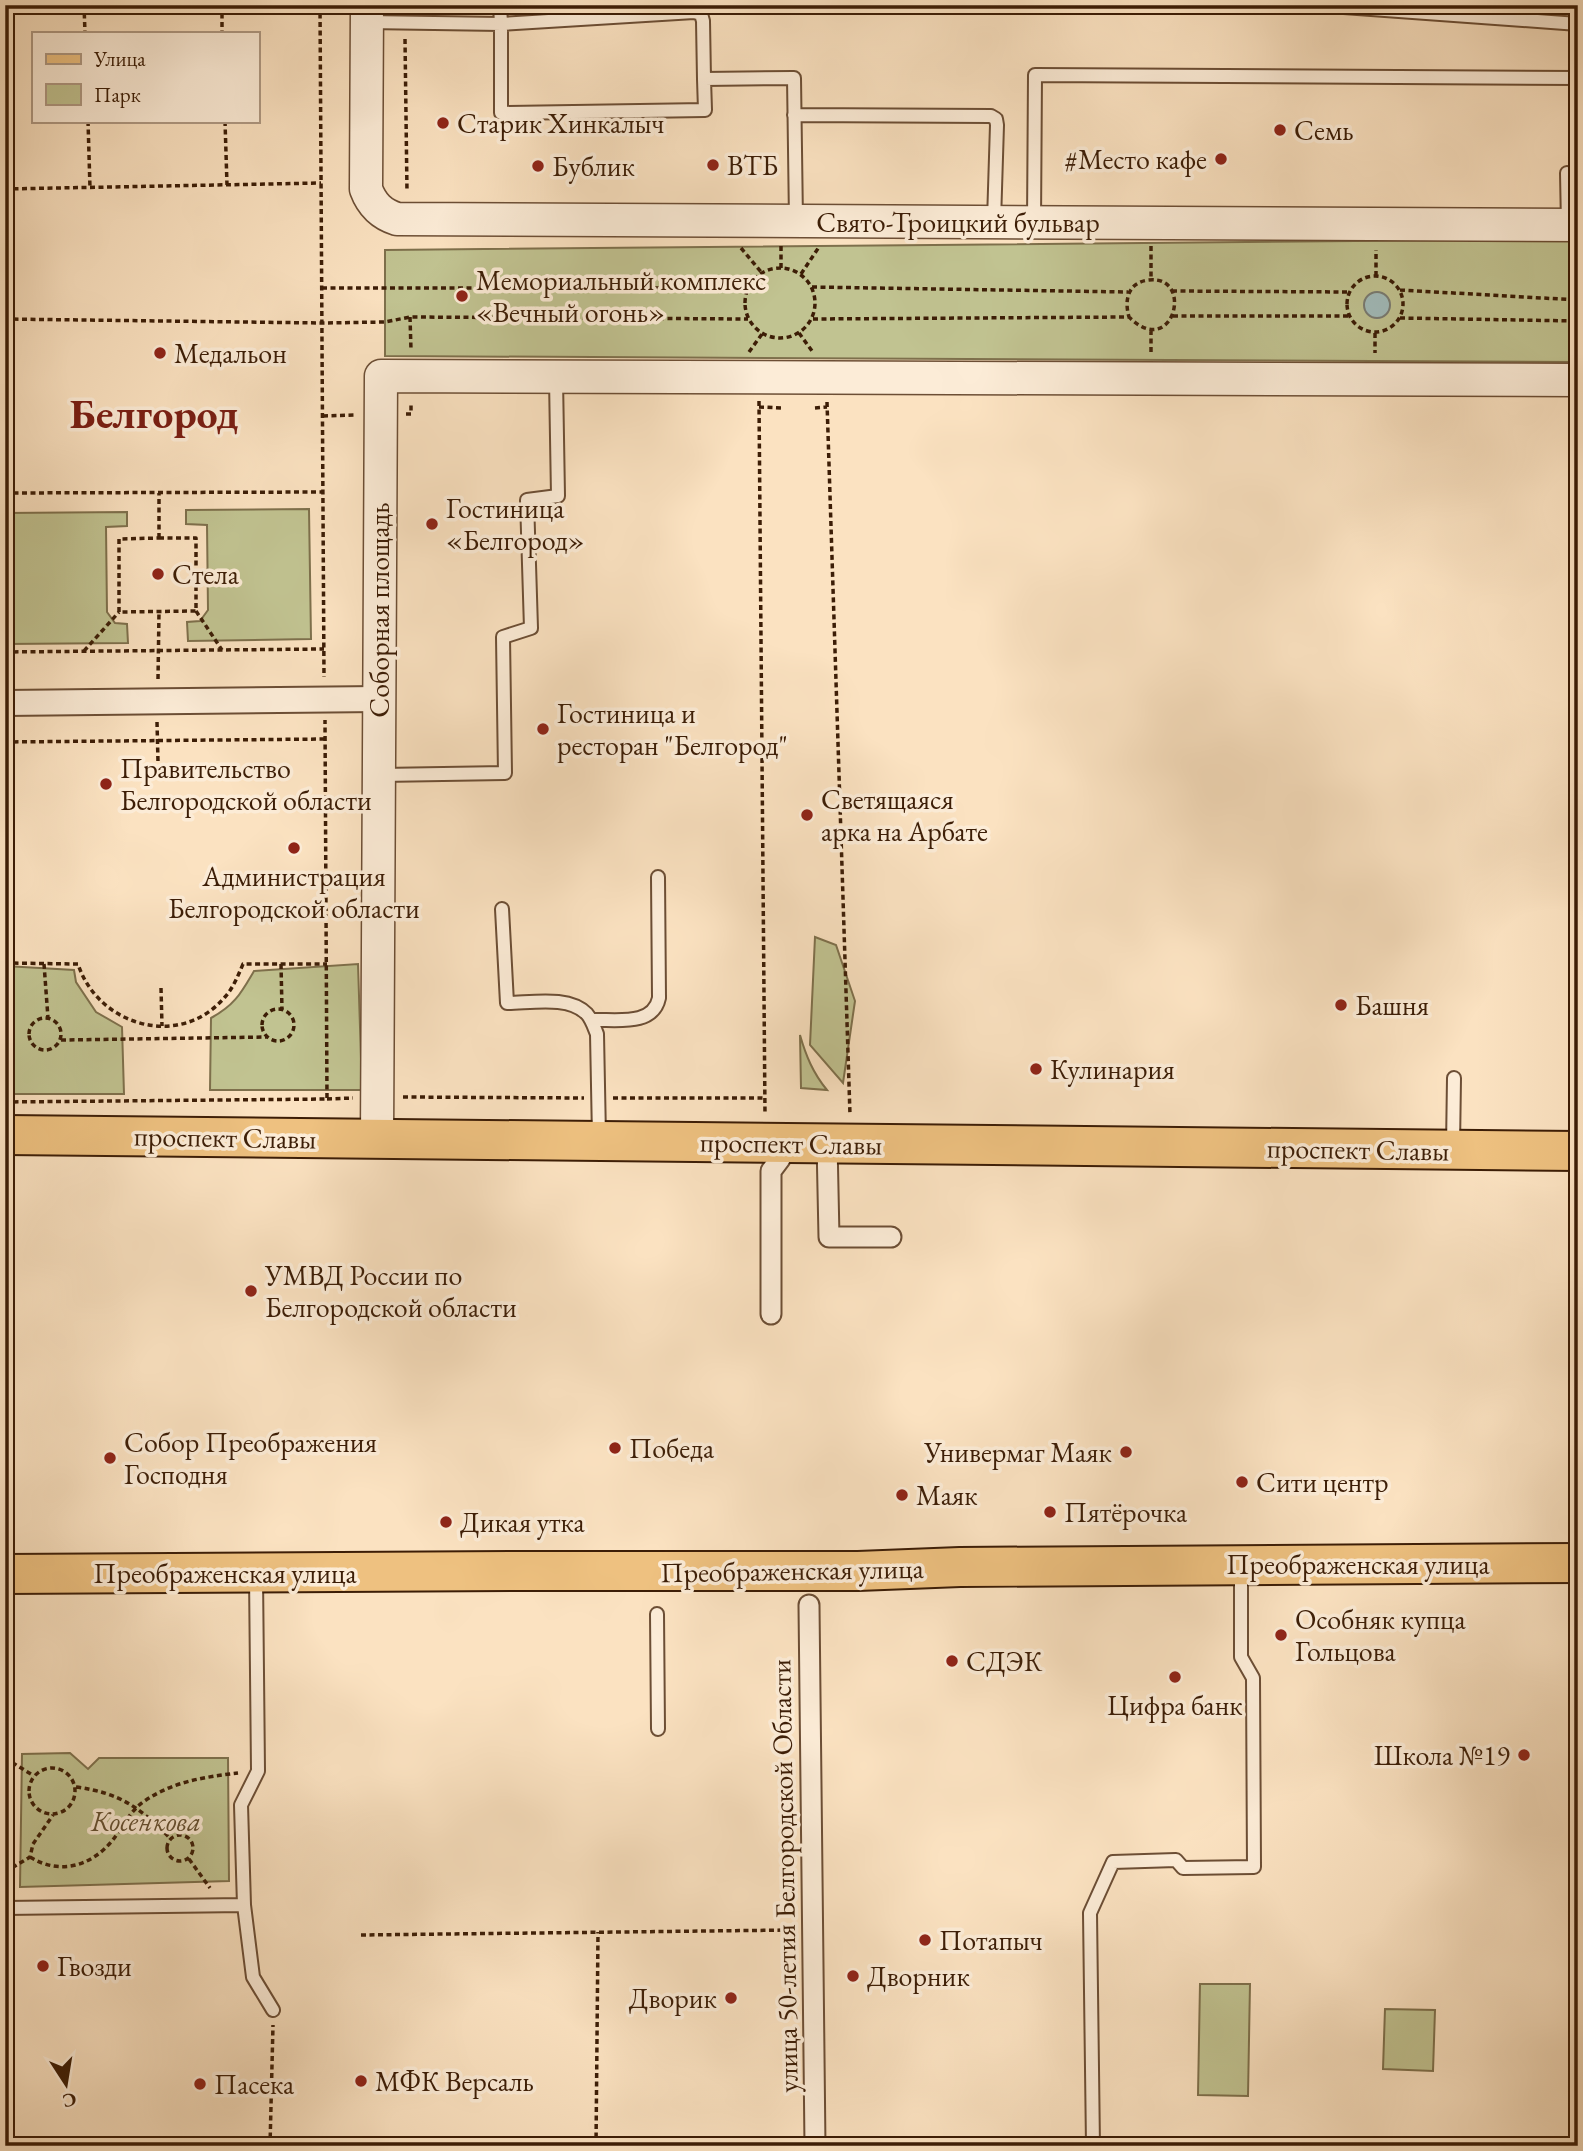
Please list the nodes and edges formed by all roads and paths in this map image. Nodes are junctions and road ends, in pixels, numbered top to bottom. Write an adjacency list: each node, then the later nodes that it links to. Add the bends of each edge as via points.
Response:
1 (84, 5): 9 (path)
2 (222, 5): 10 (path)
3 (500, 5): 7 (lane)
4 (1316, 5): 8 (lane)
5 (367, 14): 6 (lane); 21 (street, Свято-Троицкий бульвар, via 366,189 370,200 387,216)
6 (405, 23): 7 (lane); 21 (path)
7 (501, 24): 12 (lane, via 694,12 704,21); 12 (lane, via 502,113 705,110)
8 (1578, 24)
9 (85, 32)
10 (222, 32)
11 (1578, 78): 24 (lane, via 1035,75)
12 (704, 79): 13 (lane, via 794,78)
13 (794, 115): 22 (lane); 23 (lane, via 991,116 997,125)
14 (88, 122): 19 (path)
15 (225, 122): 18 (path)
16 (1567, 173): 25 (lane)
17 (321, 183): 18 (path)
18 (226, 185): 19 (path)
19 (90, 188): 20 (path)
20 (5, 189)
21 (407, 209): 22 (street, Свято-Троицкий бульвар)
22 (796, 222): 23 (street, Свято-Троицкий бульвар)
23 (995, 222): 24 (street, Свято-Троицкий бульвар)
24 (1034, 222): 25 (street, Свято-Троицкий бульвар)
25 (1573, 225)
26 (322, 288): 27 (path)
27 (748, 288): 28 (path, via 762,273 781,268 801,274); 39 (path)
28 (812, 288): 31 (path); 40 (path, via 816,298)
29 (1400, 290): 32 (path, via 1376,276 1361,280); 33 (path); 37 (path)
30 (1172, 291): 31 (path, via 1151,279); 32 (path); 34 (path, via 1176,303)
31 (1128, 292): 35 (path, via 1125,305)
32 (1350, 292): 36 (path)
33 (1578, 300)
34 (1173, 316): 35 (path, via 1164,326 1151,330); 36 (path)
35 (1129, 317): 40 (path)
36 (1350, 317): 37 (path, via 1360,328 1375,333 1389,329)
37 (1400, 318): 41 (path)
38 (5, 319): 39 (path, via 385,323 410,317)
39 (748, 319): 40 (path, via 762,334 779,339 799,333)
40 (813, 319)
41 (1578, 321)
42 (556, 378): 45 (street); 60 (street, Соборная площадь, via 381,376); 67 (lane, via 558,496 527,500 531,628 503,637 505,773)
43 (1578, 380): 44 (street)
44 (829, 392): 45 (street); 47 (path); 90 (path)
45 (759, 393): 46 (path); 84 (path)
46 (782, 408)
47 (815, 408)
48 (323, 492): 50 (path)
49 (5, 493): 50 (path)
50 (159, 493): 51 (path)
51 (159, 538): 52 (path, via 196,538); 53 (path, via 119,539)
52 (196, 611): 54 (path); 57 (path)
53 (119, 612): 54 (path); 58 (path)
54 (159, 612): 56 (path)
55 (324, 649): 57 (path)
56 (158, 650): 57 (path); 58 (path); 61 (path)
57 (222, 650)
58 (84, 651): 59 (path)
59 (5, 652)
60 (379, 699): 61 (street); 67 (street, Соборная площадь)
61 (158, 702): 62 (street); 64 (path)
62 (5, 703)
63 (325, 739): 64 (path)
64 (157, 740): 65 (path); 66 (path)
65 (5, 742)
66 (158, 762)
67 (379, 775): 82 (street, Соборная площадь)
68 (657, 877): 77 (lane, via 658,1006 644,1018)
69 (502, 908): 77 (lane, via 506,1003 562,1003 579,1008)
70 (5, 963): 71 (path)
71 (43, 963): 76 (path); 78 (path, via 78,964 106,1007 123,1018)
72 (281, 964): 73 (path); 75 (path); 78 (path, via 243,964 225,998 210,1011 174,1026)
73 (327, 964)
74 (161, 988): 78 (path)
75 (282, 1010): 79 (path, via 270,1011 263,1018); 79 (path, via 293,1020 293,1031 281,1041)
76 (48, 1018): 80 (path, via 61,1028); 80 (path, via 34,1023 29,1032 31,1042 44,1050)
77 (591, 1020): 83 (lane, via 597,1034)
78 (162, 1026)
79 (267, 1037): 80 (path)
80 (61, 1040)
81 (1454, 1078): 91 (lane)
82 (377, 1097): 83 (path); 85 (path); 87 (street, Соборная площадь)
83 (598, 1098): 84 (path); 88 (lane)
84 (765, 1098): 89 (path)
85 (327, 1099)
86 (5, 1135): 87 (main road, проспект Славы)
87 (377, 1139): 88 (main road, проспект Славы)
88 (599, 1141): 89 (main road, проспект Славы)
89 (777, 1143): 90 (main road, проспект Славы); 94 (street, via 780,1159 771,1171)
90 (839, 1143): 91 (main road, проспект Славы); 93 (street, via 829,1237)
91 (1453, 1150): 92 (main road, проспект Славы)
92 (1578, 1151)
93 (891, 1237)
94 (771, 1314)
95 (1578, 1563): 96 (main road, Преображенская улица)
96 (1241, 1565): 97 (main road, Преображенская улица); 122 (lane, via 1241,1657 1253,1678 1254,1867 1183,1868 1176,1860 1113,1862 1090,1913)
97 (256, 1573): 98 (main road, Преображенская улица); 103 (lane)
98 (5, 1574)
99 (809, 1605): 115 (street, улица 50-летия Белгородской Области)
100 (657, 1614): 101 (lane)
101 (658, 1729)
102 (5, 1758): 104 (path)
103 (258, 1771): 106 (path, via 175,1784); 112 (lane, via 241,1805)
104 (33, 1776): 105 (path, via 45,1768 58,1768 70,1775); 107 (path, via 28,1788 31,1801)
105 (76, 1787): 106 (path, via 117,1796); 107 (path, via 74,1800)
106 (136, 1808): 108 (path); 109 (path, via 111,1842 83,1862 57,1867)
107 (52, 1815): 109 (path)
108 (170, 1838): 110 (path, via 190,1839 194,1849); 110 (path, via 166,1848 170,1858 179,1863)
109 (30, 1857): 111 (path)
110 (189, 1858): 113 (path)
111 (5, 1872)
112 (244, 1905): 113 (lane); 118 (lane, via 253,1977)
113 (223, 1906): 114 (lane)
114 (5, 1908)
115 (812, 1929): 116 (path); 121 (street, улица 50-летия Белгородской Области)
116 (598, 1932): 117 (path); 120 (path)
117 (361, 1934)
118 (273, 2010): 119 (path)
119 (270, 2146)
120 (596, 2146)
121 (815, 2146)
122 (1093, 2146)

